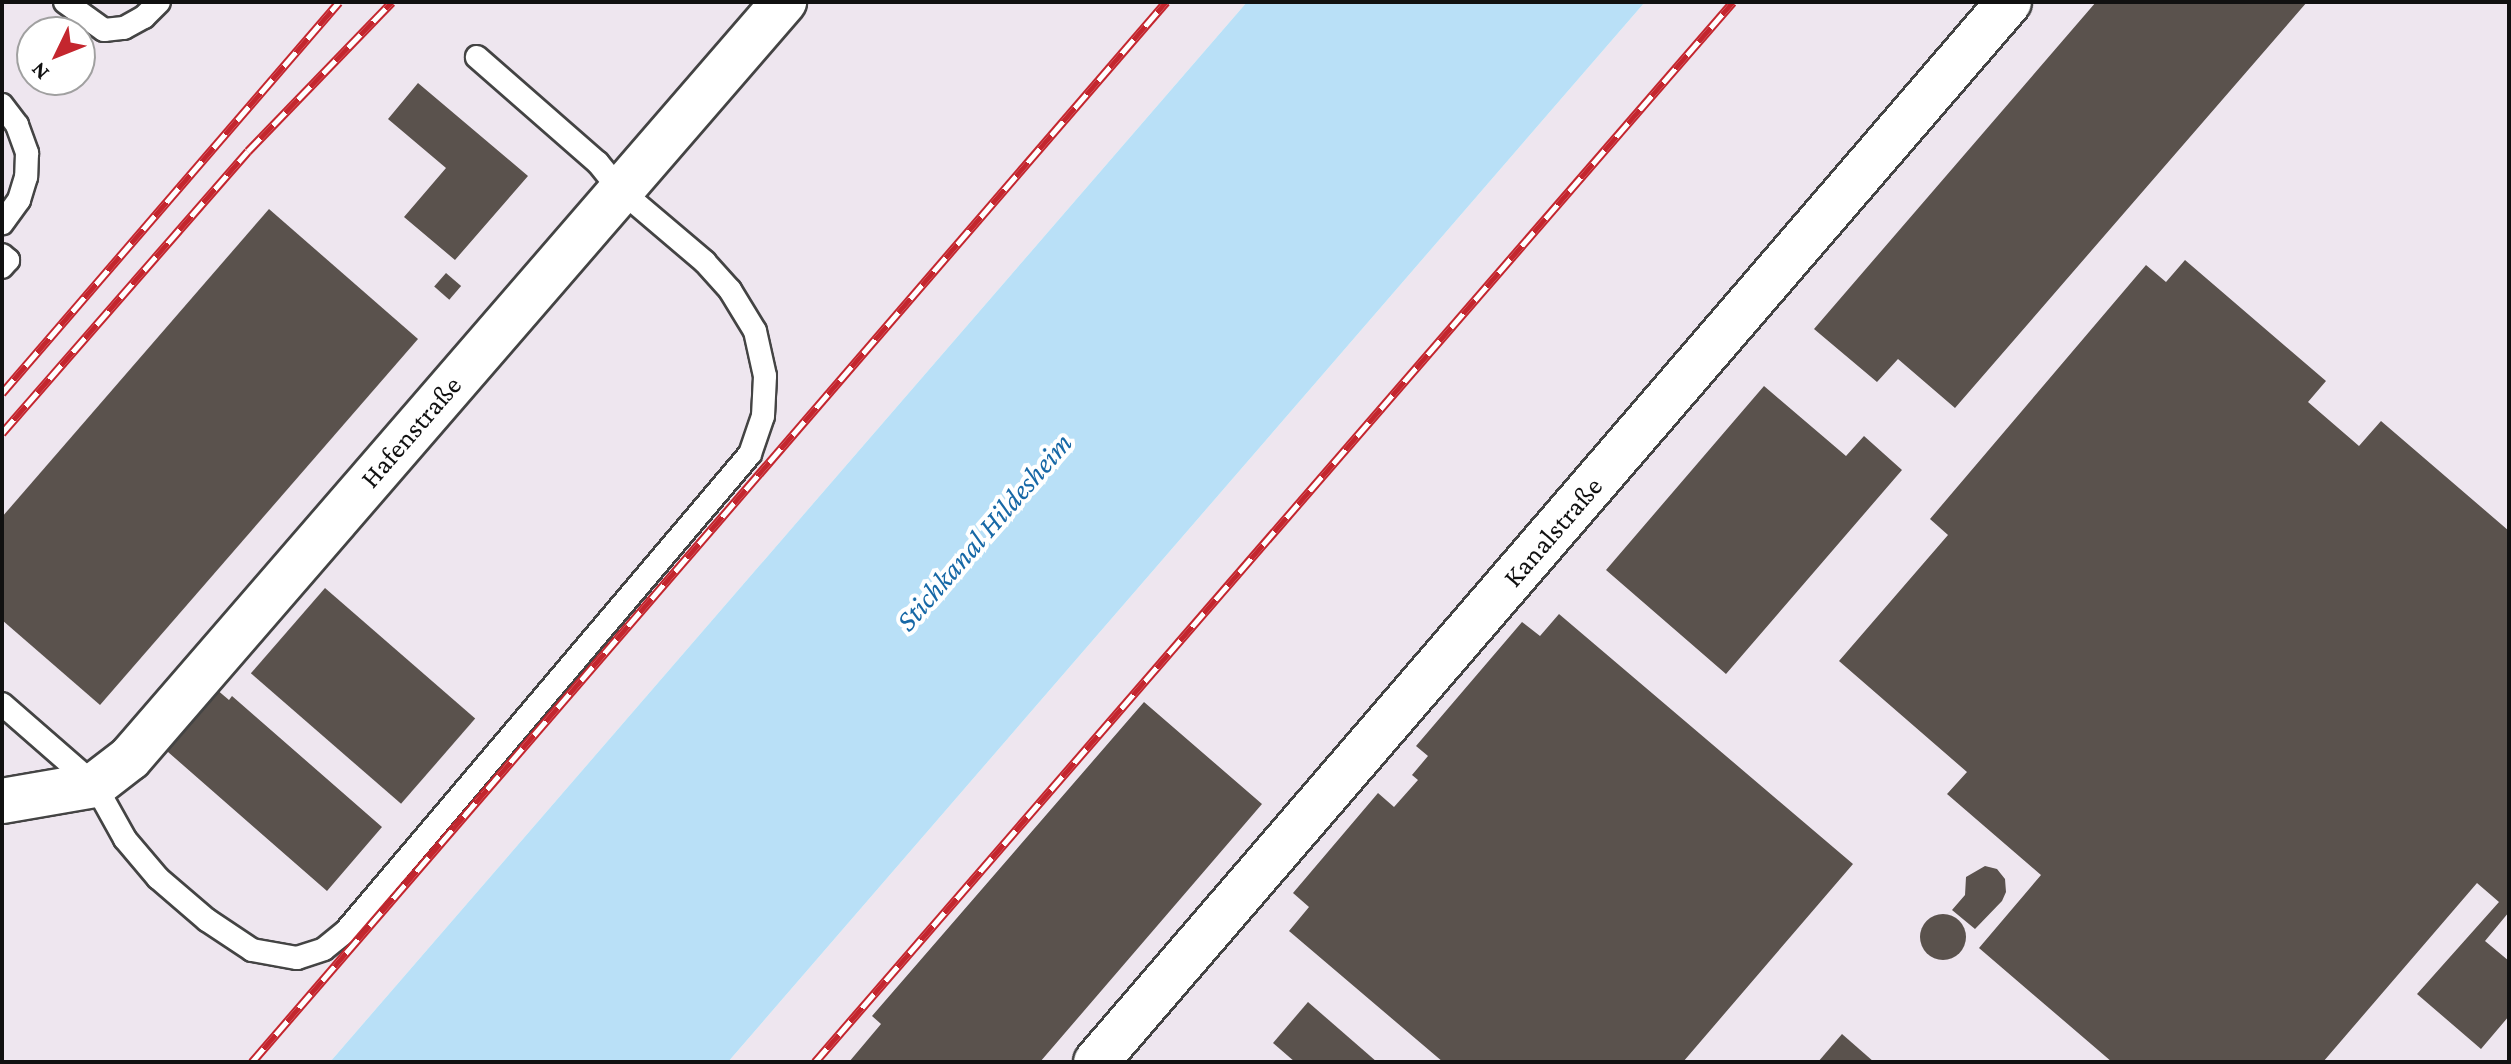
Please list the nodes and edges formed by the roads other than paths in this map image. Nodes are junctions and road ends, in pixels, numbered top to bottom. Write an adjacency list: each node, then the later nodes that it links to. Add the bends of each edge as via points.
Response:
1 (65, 2): 2 (lane, via 104,30 124,28)
2 (159, 2)
3 (784, 2): 7 (street, Hafenstraße)
4 (2009, 2): 14 (street, Kanalstraße)
5 (477, 57): 7 (lane, via 598,163)
6 (2, 105): 8 (lane, via 17,125 27,153 19,200)
7 (620, 190): 12 (street, Hafenstraße, via 130,758); 12 (lane, via 705,262 755,331 765,389 763,416 750,454 346,931 324,949 297,958 252,950 158,878 125,839)
8 (2, 223)
9 (2, 255): 10 (lane, via 8,260)
10 (2, 267)
11 (2, 704): 12 (lane)
12 (95, 785): 13 (street, Hafenstraße)
13 (2, 801)
14 (1096, 1062)

